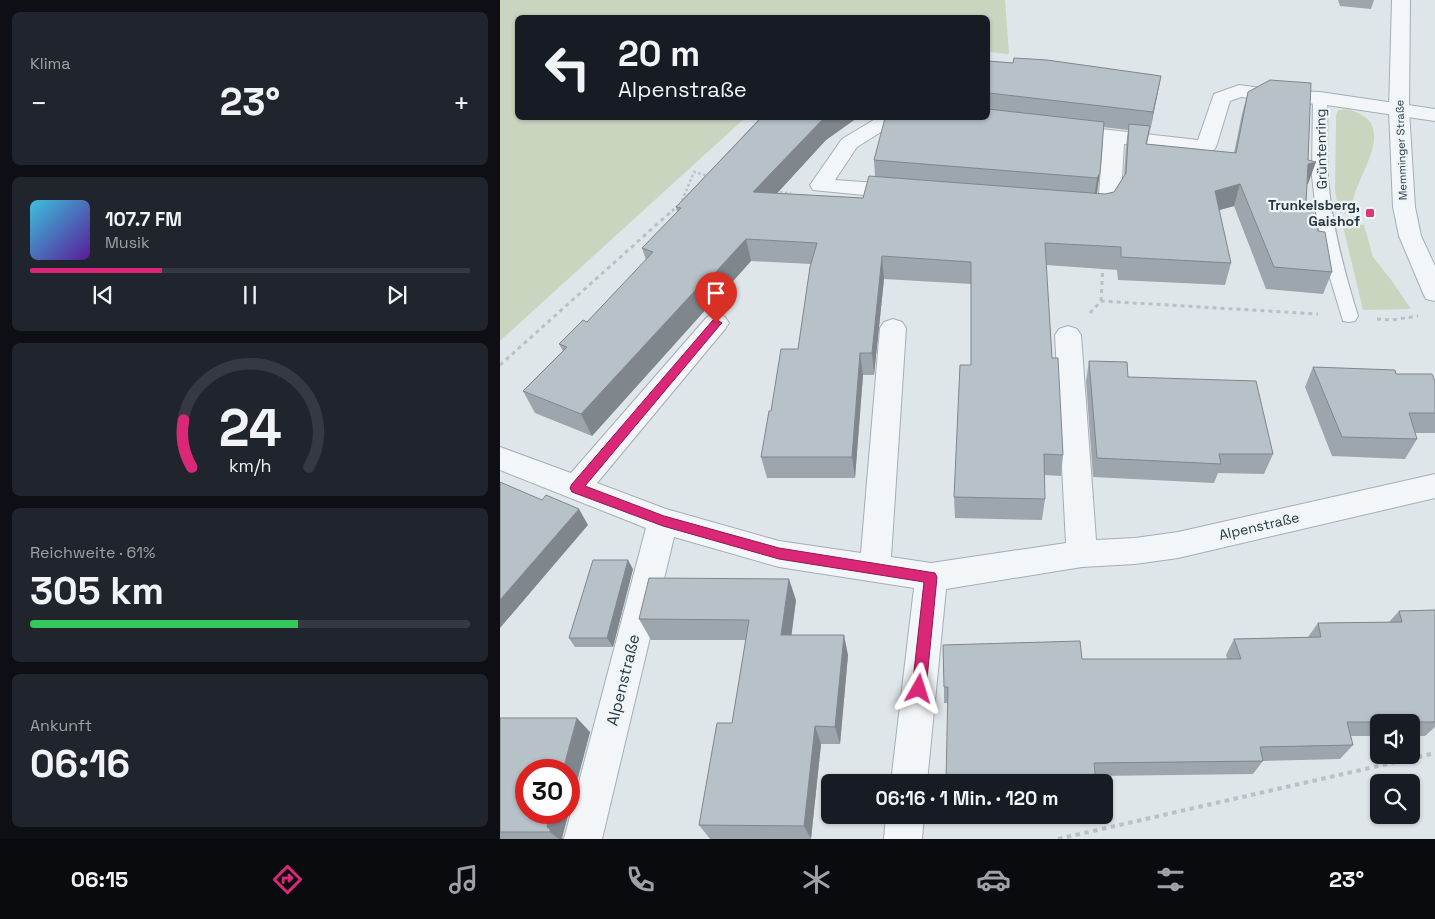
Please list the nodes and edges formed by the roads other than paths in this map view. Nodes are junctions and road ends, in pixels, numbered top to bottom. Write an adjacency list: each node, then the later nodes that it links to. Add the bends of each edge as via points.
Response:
1 (1401, 0): 3 (street, Memminger Straße)
2 (1320, 98): 3 (street, Grüntenring); 7 (street, Grüntenring, via 1239,91 1220,98 1206,147); 11 (lane, Grüntenring, via 1324,213)
3 (1399, 110): 4 (street, Grüntenring); 10 (street, Memminger Straße, via 1404,207 1410,236)
4 (1435, 115)
5 (912, 120): 8 (street, via 885,121 849,143 821,185)
6 (1046, 128): 7 (street, Grüntenring)
7 (1114, 136): 9 (street, via 1110,194 1101,208)
8 (927, 194)
9 (1062, 205)
10 (1435, 293)
11 (1349, 316)
12 (716, 323): 17 (street)
13 (893, 328): 20 (street)
14 (1068, 335): 19 (street)
15 (500, 458): 17 (street, Alpenstraße)
16 (1435, 486): 19 (street, Alpenstraße, via 1178,545)
17 (576, 488): 18 (street, Alpenstraße)
18 (663, 521): 20 (street, Alpenstraße, via 779,554); 24 (street, Alpenstraße)
19 (1082, 554): 21 (street, Alpenstraße)
20 (875, 568): 21 (street, Alpenstraße)
21 (931, 577): 22 (street)
22 (910, 774)
23 (904, 824): 25 (street)
24 (582, 839)
25 (903, 839)

